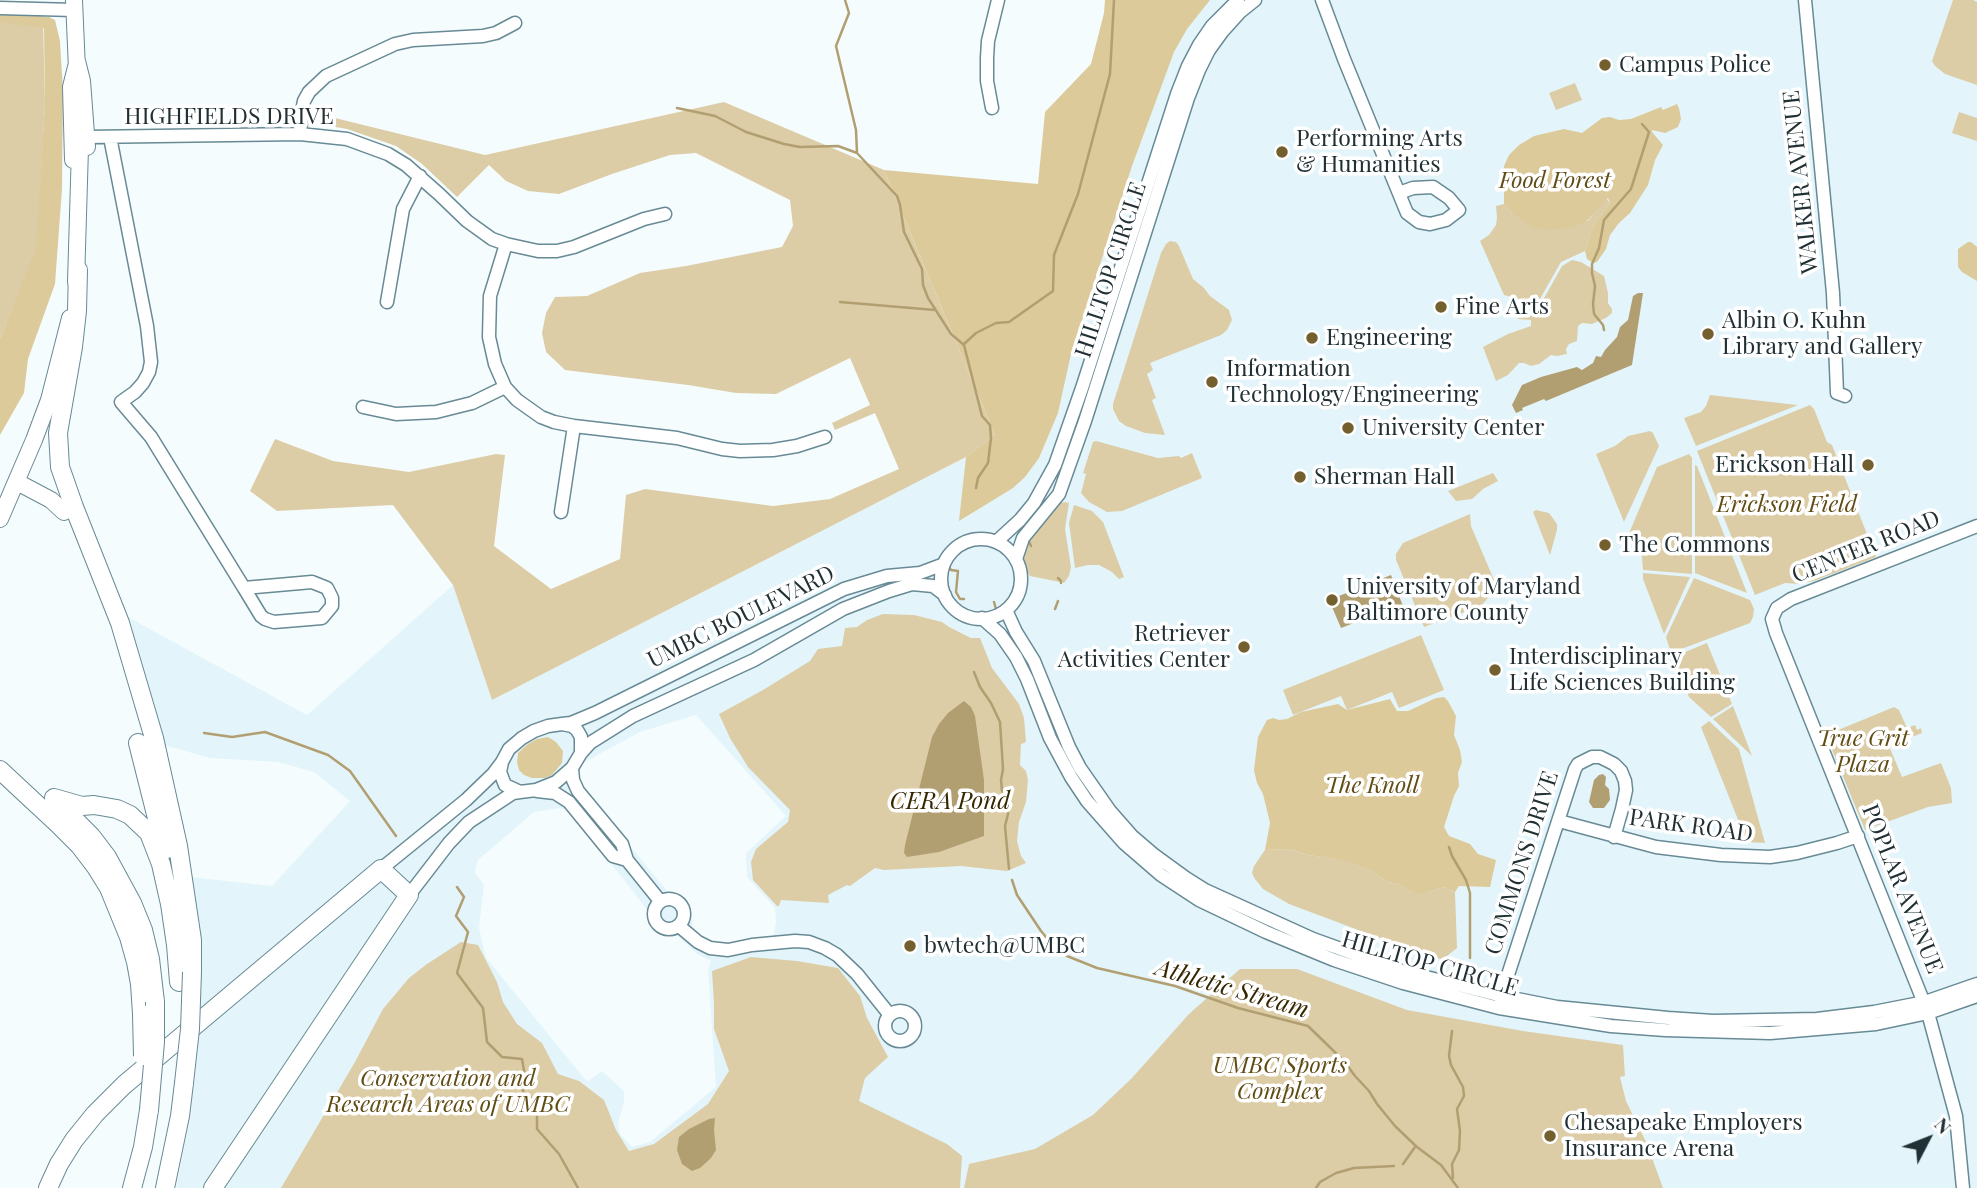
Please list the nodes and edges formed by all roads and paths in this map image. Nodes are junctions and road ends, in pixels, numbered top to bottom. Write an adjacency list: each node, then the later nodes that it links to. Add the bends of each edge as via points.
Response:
1 (998, 0): 10 (street, via 986,58)
2 (1238, 0): 30 (street, HILLTOP CIRCLE, via 1199,45 1181,85 1055,465 1034,503)
3 (1255, 0): 31 (street, HILLTOP CIRCLE, via 1222,32 1199,71 1059,494 1023,538)
4 (1322, 0): 15 (street)
5 (1805, 0): 21 (street, WALKER AVENUE, via 1834,305 1837,393)
6 (74, 5): 7 (street); 9 (main road)
7 (0, 8)
8 (515, 23): 11 (street, via 484,36 395,44 326,76 304,101)
9 (77, 61): 12 (main road); 18 (main road, via 71,87 74,258)
10 (992, 108)
11 (300, 134): 13 (street, HIGHFIELDS DRIVE); 14 (street, HIGHFIELDS DRIVE, via 369,146)
12 (87, 137): 13 (street, HIGHFIELDS DRIVE); 18 (main road, via 85,253)
13 (110, 137): 34 (street, via 151,362 143,383 121,402 150,437)
14 (420, 176): 17 (street, HIGHFIELDS DRIVE, via 479,231); 19 (street, via 403,209)
15 (1399, 193)
16 (665, 214): 17 (street, HIGHFIELDS DRIVE, via 557,250)
17 (506, 244): 20 (street, via 490,296 489,319 495,364)
18 (78, 270): 25 (main road, via 54,381); 33 (highway, via 73,347 58,449 66,486)
19 (387, 302)
20 (505, 387): 22 (street, via 472,403 436,412 396,414); 23 (street, via 541,417)
21 (1845, 396)
22 (363, 407)
23 (573, 426): 24 (street, via 740,450 774,450); 27 (street)
24 (825, 437)
25 (17, 482): 26 (main road); 28 (main road)
26 (64, 512): 33 (highway)
27 (561, 512)
28 (0, 519)
29 (1977, 526): 37 (street, CENTER ROAD, via 1791,599)
30 (996, 542): 31 (street); 32 (street, via 966,542 949,554)
31 (1016, 559): 36 (street, via 1021,583)
32 (944, 564): 35 (street); 39 (street, UMBC BOULEVARD, via 844,589 595,713)
33 (97, 566): 57 (highway, via 132,661 167,790 192,940)
34 (244, 588): 34 (street, via 261,616 274,622 322,618 332,606 327,588 319,583)
35 (945, 595): 38 (street, via 960,612); 41 (street, UMBC BOULEVARD, via 933,586 912,584 861,601 754,660 633,716)
36 (1006, 610): 38 (street); 60 (street, HILLTOP CIRCLE, via 1034,661 1080,768 1110,811 1153,854 1205,890 1313,939)
37 (1774, 613): 50 (street, POPLAR AVENUE, via 1776,633)
38 (982, 618): 60 (street, HILLTOP CIRCLE, via 1016,657 1049,738 1087,800 1124,843 1161,875 1229,915 1310,950 1403,983)
39 (562, 724): 41 (street, via 577,730); 42 (street, via 522,738)
40 (138, 743): 57 (highway, via 177,901)
41 (581, 752): 43 (street)
42 (502, 762): 47 (street, via 502,781); 53 (street, via 466,800)
43 (572, 768): 46 (street, via 556,782); 52 (street, via 578,791 622,844)
44 (0, 770): 49 (highway)
45 (0, 785): 49 (highway)
46 (536, 790): 47 (street); 52 (street, via 555,793 569,802 612,856)
47 (520, 792): 54 (street, via 469,822)
48 (1559, 821): 51 (street, PARK ROAD); 51 (street, COMMONS DRIVE, via 1575,769 1592,757 1607,759 1625,781); 60 (street, COMMONS DRIVE)
49 (58, 824): 62 (highway, via 110,888)
50 (1858, 836): 51 (street, PARK ROAD, via 1770,857 1692,852); 61 (street, POPLAR AVENUE)
51 (1614, 837)
52 (627, 860): 55 (street)
53 (381, 869): 54 (highway); 65 (highway, via 124,1085 74,1140)
54 (409, 895): 69 (highway)
55 (660, 901): 56 (street, via 679,903 684,912); 56 (street, via 653,914 656,923 664,929)
56 (678, 926): 63 (street, via 710,948 729,950 795,941 825,948 857,974)
57 (186, 977): 62 (highway, via 161,864 149,834 117,809 54,798 107,857 132,902 150,959); 68 (highway, bridge, via 190,1029 180,1116)
58 (1977, 984): 61 (street, HILLTOP CIRCLE)
59 (1977, 996): 61 (street, HILLTOP CIRCLE)
60 (1501, 1002): 61 (street, HILLTOP CIRCLE, via 1713,1021 1817,1019)
61 (1926, 1007): 70 (street, POPLAR AVENUE, via 1956,1116)
62 (148, 1008): 64 (highway, bridge, via 143,1047)
63 (890, 1014)
64 (144, 1114): 66 (highway); 67 (highway, via 143,1147)
65 (48, 1188)
66 (124, 1188)
67 (132, 1188)
68 (165, 1188)
69 (213, 1188)
70 (1963, 1188)

